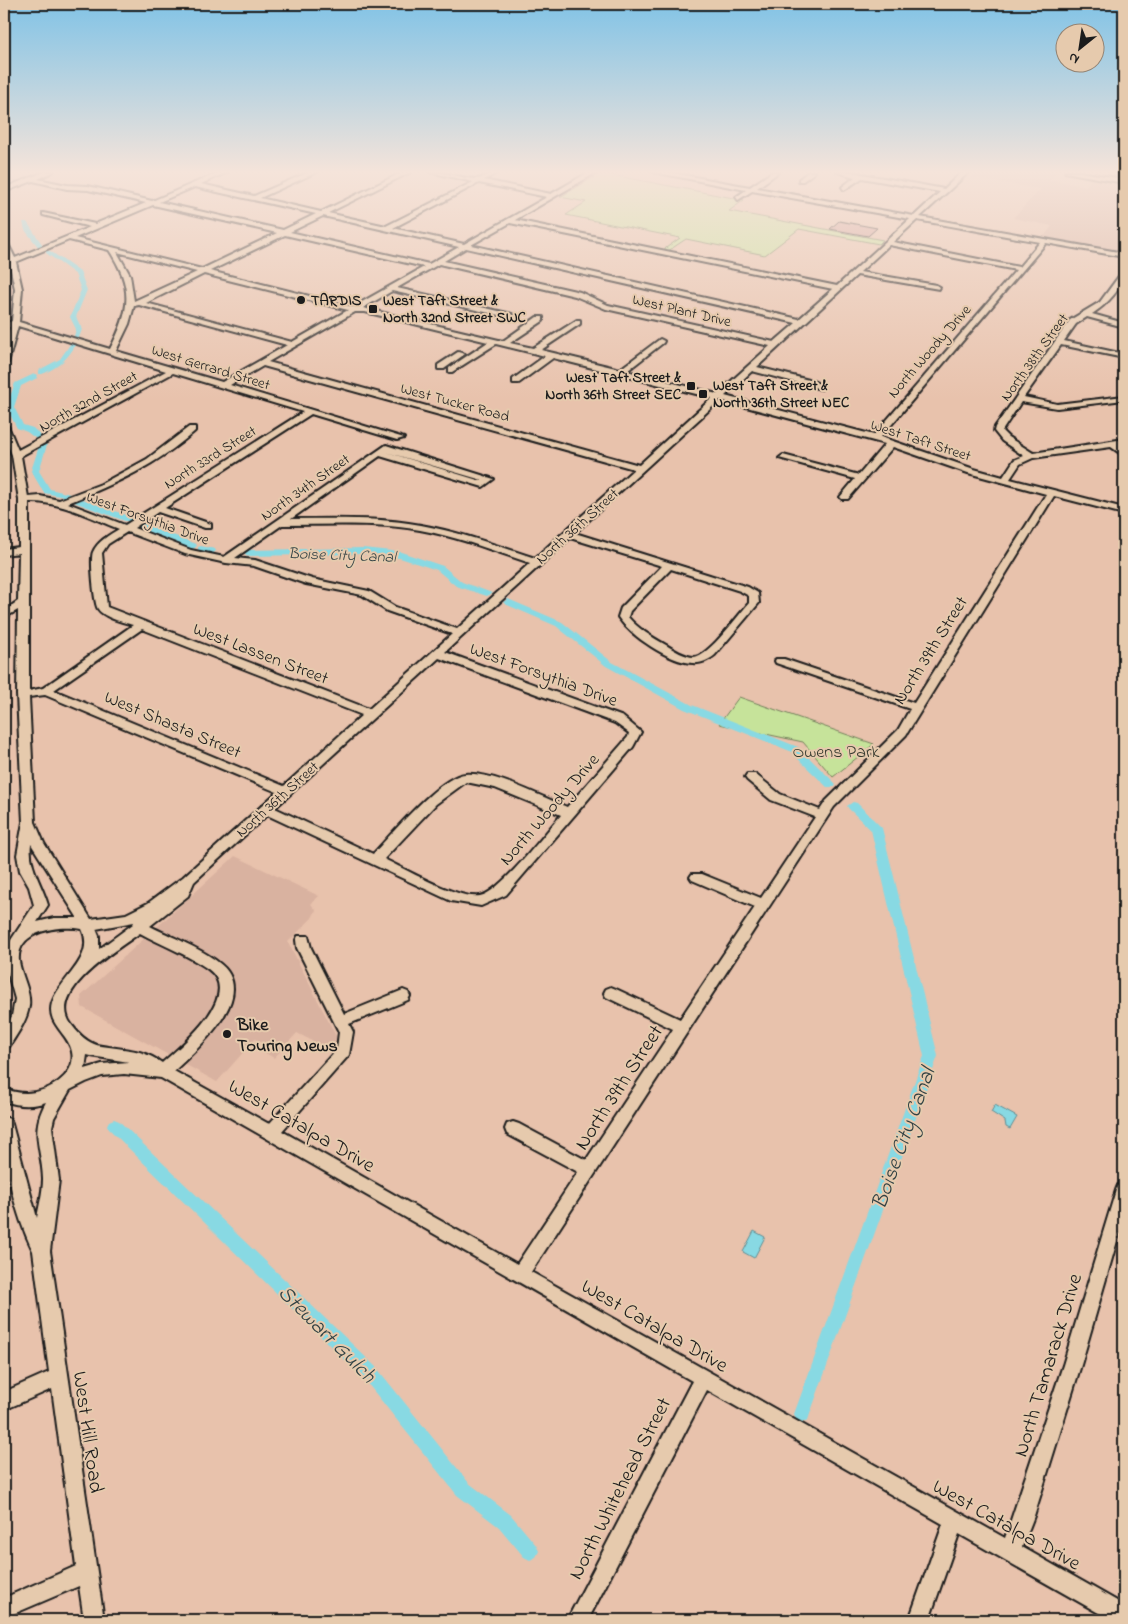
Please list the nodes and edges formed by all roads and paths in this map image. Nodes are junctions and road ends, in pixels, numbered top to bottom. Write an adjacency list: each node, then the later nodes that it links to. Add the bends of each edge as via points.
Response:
1 (6, 248): 14 (street)
2 (45, 248): 14 (street)
3 (111, 248): 18 (street, West Taft Street); 25 (street, via 129,279)
4 (254, 248): 18 (street)
5 (357, 248): 15 (street, West Plant Drive)
6 (463, 248): 15 (street)
7 (468, 248): 31 (street)
8 (644, 248): 23 (street)
9 (882, 248): 19 (street, North 36th Street)
10 (911, 248): 17 (street)
11 (1038, 248): 17 (street, North Woody Drive)
12 (1089, 248): 13 (street)
13 (1124, 254)
14 (13, 261): 16 (street); 32 (street, via 20,287)
15 (435, 264): 22 (street); 40 (street, West Plant Drive, via 577,294 606,307)
16 (4, 265)
17 (1020, 269): 65 (street, North Woody Drive)
18 (206, 271): 24 (street); 26 (street, West Taft Street)
19 (855, 273): 21 (street); 23 (street, North 36th Street)
20 (1124, 274): 27 (street, North 38th Street, via 1103,304)
21 (936, 287)
22 (393, 288): 26 (street); 28 (street)
23 (837, 288): 31 (street, North 36th Street)
24 (140, 303): 25 (street); 39 (street)
25 (130, 304): 43 (street, via 123,332)
26 (356, 310): 35 (street, West Taft Street); 39 (street)
27 (1086, 314): 33 (street); 37 (street, North 38th Street, via 1073,322)
28 (509, 316)
29 (540, 319): 38 (street)
30 (577, 322): 41 (street)
31 (801, 322): 40 (street, North 36th Street)
32 (14, 323): 34 (street); 43 (street, West Gerrard Street); 48 (street)
33 (1124, 325)
34 (4, 326)
35 (495, 341): 38 (street, West Taft Street); 46 (street)
36 (660, 341): 54 (street)
37 (1059, 342): 47 (street); 60 (street, North 38th Street)
38 (505, 343): 41 (street, West Taft Street)
39 (294, 345): 49 (street)
40 (776, 345): 51 (street, North 36th Street)
41 (536, 350): 45 (street, West Taft Street)
42 (451, 351): 44 (street)
43 (112, 352): 52 (street, West Gerrard Street)
44 (461, 354): 46 (street); 50 (street)
45 (552, 355): 54 (street, West Taft Street); 55 (street)
46 (472, 356): 53 (street)
47 (1124, 356)
48 (4, 363)
49 (262, 363): 56 (street); 74 (street, West Tucker Road)
50 (441, 367)
51 (750, 368): 57 (street); 59 (street, North 36th Street)
52 (173, 370): 56 (street, West Gerrard Street); 71 (street, North 32nd Street)
53 (452, 370)
54 (620, 372): 59 (street, West Taft Street)
55 (516, 380)
56 (223, 385): 61 (street, West Gerrard Street)
57 (818, 387)
58 (1123, 394): 60 (street, via 1057,406)
59 (719, 396): 65 (street, West Taft Street); 74 (street, North 36th Street)
60 (1019, 400): 72 (street, North 38th Street, via 998,431)
61 (310, 411): 64 (street, West Gerrard Street); 81 (street, North 33rd Street)
62 (4, 426): 71 (street)
63 (192, 430): 80 (street, via 146,464 106,485)
64 (400, 438): 69 (street, North 34th Street)
65 (876, 438): 67 (street, West Taft Street)
66 (1124, 442): 68 (street)
67 (891, 443): 75 (street); 76 (street, West Taft Street)
68 (1112, 444): 70 (street); 72 (street)
69 (382, 451): 69 (street, via 483,484 489,479); 83 (street, North 34th Street)
70 (1124, 454)
71 (16, 455): 79 (street)
72 (1031, 456): 76 (street, via 1017,462)
73 (783, 458): 75 (street)
74 (641, 468): 86 (street, North 36th Street)
75 (860, 478): 78 (street)
76 (1005, 480): 77 (street, West Taft Street)
77 (1052, 492): 82 (street, West Taft Street); 100 (street, North 39th Street)
78 (845, 497)
79 (24, 500): 80 (street, West Forsythia Drive); 87 (street)
80 (60, 503): 85 (street, West Forsythia Drive)
81 (156, 508): 84 (street); 85 (street, North 33rd Street)
82 (1124, 511)
83 (280, 522): 89 (street, North 34th Street); 90 (street, via 355,521 420,528 460,537)
84 (208, 526)
85 (126, 528): 89 (street, West Forsythia Drive, via 188,552); 94 (street, North 33rd Street, via 105,542 97,553 100,600 102,608 108,612)
86 (568, 534): 90 (street, North 36th Street); 91 (street)
87 (24, 549): 88 (street); 92 (street)
88 (4, 552)
89 (226, 560): 95 (street, West Forsythia Drive, via 255,563 310,582 365,593 391,609)
90 (537, 562): 95 (street, North 36th Street)
91 (669, 565): 91 (street, via 754,595 754,603 704,658 694,660 675,655 629,625 623,617 625,610)
92 (24, 602): 93 (street); 99 (street)
93 (4, 615)
94 (140, 625): 98 (street); 101 (street, West Lassen Street)
95 (459, 633): 96 (street, North 36th Street)
96 (437, 653): 101 (street, North 36th Street); 102 (street, West Forsythia Drive, via 619,720)
97 (780, 662): 100 (street)
98 (46, 691): 99 (street); 104 (street, West Shasta Street)
99 (23, 695): 108 (street)
100 (918, 708): 107 (street, North 39th Street, via 898,737)
101 (371, 714): 104 (street, North 36th Street)
102 (635, 732): 106 (street, North Woody Drive, via 629,744)
103 (751, 776): 107 (street, via 777,798)
104 (285, 791): 105 (street, North 36th Street)
105 (265, 810): 109 (street); 112 (street, North 36th Street, via 188,880 183,893)
106 (568, 813): 109 (street, via 486,781 465,777 448,787); 109 (street, North Woody Drive, via 501,892 481,901 456,898)
107 (822, 815): 111 (street, North 39th Street)
108 (28, 822): 113 (street); 114 (street, via 23,855 41,905)
109 (374, 860)
110 (697, 877): 111 (street)
111 (764, 905): 120 (street, North 39th Street)
112 (141, 920): 113 (street, North 36th Street); 116 (street, North 36th Street); 123 (street, via 214,966 226,986 220,1012)
113 (87, 925): 114 (street, North 36th Street, via 73,922 50,924); 116 (street, via 94,940 94,950)
114 (20, 939): 122 (street, via 12,955 22,989 22,1005)
115 (303, 940): 119 (street)
116 (84, 966): 121 (street, via 64,992 59,1007 62,1024)
117 (610, 993): 120 (street, North 39th Street)
118 (403, 996): 119 (street)
119 (341, 1021): 128 (street, via 346,1032 344,1051)
120 (682, 1027): 129 (street, North 39th Street)
121 (72, 1038): 123 (street, West Catalpa Drive, via 91,1050 144,1058); 124 (street, West Hill Road, via 80,1051 80,1059)
122 (5, 1041)
123 (163, 1072): 124 (street, West Catalpa Drive, via 137,1067 104,1068); 128 (street, West Catalpa Drive)
124 (66, 1084): 125 (street, West Catalpa Drive, via 38,1098 16,1098); 131 (street, West Hill Road, via 46,1117 44,1127 51,1180)
125 (4, 1094)
126 (4, 1124): 131 (street, West Hill Road, via 32,1234)
127 (513, 1129): 129 (street, North 39th Street)
128 (271, 1133): 132 (street, West Catalpa Drive)
129 (590, 1170): 132 (street, North 39th Street)
130 (1124, 1190): 137 (street, North Tamarack Drive, via 1072,1365)
131 (41, 1251): 133 (street, West Hill Road)
132 (520, 1274): 134 (street, West Catalpa Drive)
133 (58, 1376): 135 (street); 138 (street, West Hill Road)
134 (703, 1378): 136 (street, West Catalpa Drive); 142 (street, North Whitehead Street)
135 (4, 1401)
136 (954, 1520): 137 (street, West Catalpa Drive); 143 (street)
137 (1010, 1552): 140 (street, West Catalpa Drive)
138 (87, 1572): 139 (street); 141 (street, West Hill Road)
139 (4, 1608)
140 (1124, 1616)
141 (94, 1620)
142 (577, 1620)
143 (919, 1620)

